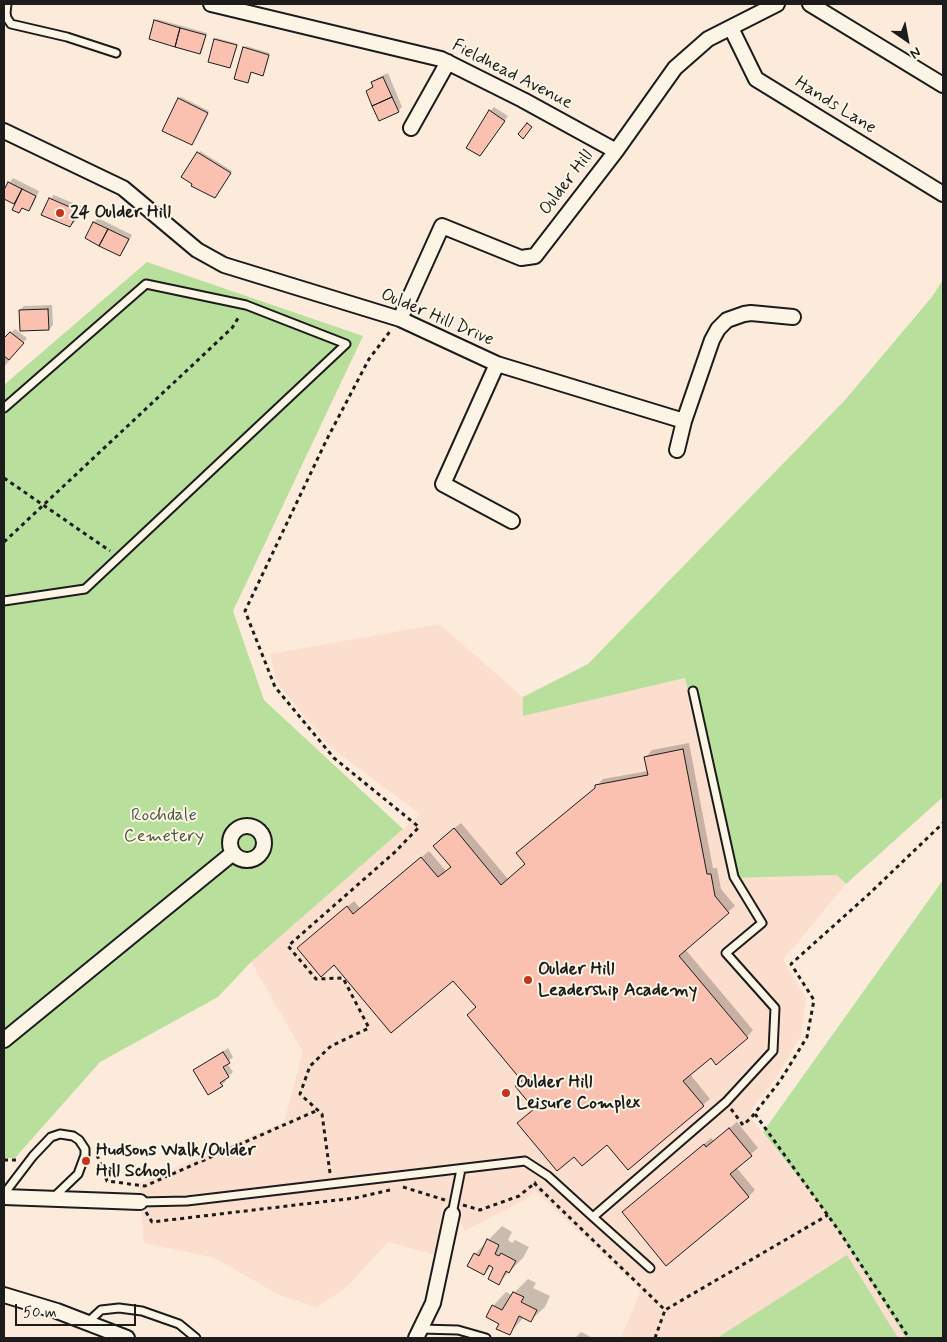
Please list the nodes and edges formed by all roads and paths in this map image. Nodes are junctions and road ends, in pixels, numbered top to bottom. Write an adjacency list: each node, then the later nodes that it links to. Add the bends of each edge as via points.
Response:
1 (7, 4): 6 (lane, via 7,18 11,24)
2 (211, 4): 7 (street, Fieldhead Avenue)
3 (777, 4): 5 (street, Oulder Hill)
4 (810, 4): 8 (street)
5 (732, 28): 11 (street, Oulder Hill, via 708,39 675,68); 12 (street, Hands Lane, via 756,79)
6 (116, 53)
7 (448, 62): 9 (street); 11 (street, Fieldhead Avenue)
8 (943, 85)
9 (410, 128)
10 (4, 131): 15 (street, Oulder Hill Drive, via 123,188 197,250 224,265)
11 (616, 150): 15 (street, Oulder Hill, via 536,256 521,258 442,226)
12 (943, 194)
13 (246, 305): 17 (lane, via 146,284); 21 (path, via 232,328); 24 (lane, via 346,344)
14 (793, 318): 18 (street, via 751,313 727,320 718,328)
15 (400, 319): 16 (street, Oulder Hill Drive); 31 (path, via 369,359 245,611 281,694 334,758 419,827 288,946 316,979 343,978 369,1028 331,1046 310,1066 300,1094)
16 (496, 364): 18 (street, Oulder Hill Drive); 22 (street, via 442,484)
17 (4, 408)
18 (684, 421): 19 (street)
19 (677, 450)
20 (4, 478): 21 (path)
21 (42, 506): 23 (path); 24 (path)
22 (512, 521)
23 (4, 542)
24 (119, 557): 25 (lane, via 85,589)
25 (4, 602)
26 (693, 691): 30 (lane, via 734,878 762,923 726,952 775,1008 773,1050)
27 (943, 823): 32 (path, via 791,964 814,1000 807,1037)
28 (233, 853): 29 (street)
29 (4, 1040)
30 (726, 1102): 32 (path, via 743,1124); 48 (lane)
31 (318, 1110): 33 (path, via 144,1186 107,1180); 39 (path, via 322,1114)
32 (755, 1114): 47 (path)
33 (95, 1151)
34 (22, 1154): 35 (path, via 16,1161)
35 (4, 1160)
36 (461, 1169): 37 (lane, via 525,1161); 39 (lane); 46 (lane)
37 (548, 1176): 38 (path); 48 (lane)
38 (534, 1183): 46 (path, via 519,1196 480,1210); 51 (path)
39 (332, 1184): 44 (path); 45 (lane, via 187,1201)
40 (402, 1187): 46 (path)
41 (393, 1189): 44 (path)
42 (4, 1196): 43 (street); 43 (lane, via 51,1137 60,1134 73,1136 82,1144 85,1155 78,1174)
43 (53, 1199): 45 (street)
44 (334, 1201): 45 (path, via 152,1222)
45 (140, 1202)
46 (454, 1208): 53 (street, via 433,1303)
47 (828, 1215): 51 (path); 58 (path)
48 (593, 1217): 49 (lane)
49 (650, 1268)
50 (4, 1295): 52 (street)
51 (665, 1310): 57 (path)
52 (88, 1322): 54 (street); 55 (lane, via 101,1310 142,1311 179,1324)
53 (418, 1334): 56 (lane, via 458,1330)
54 (127, 1338)
55 (196, 1338)
56 (486, 1338)
57 (654, 1338)
58 (909, 1338)

